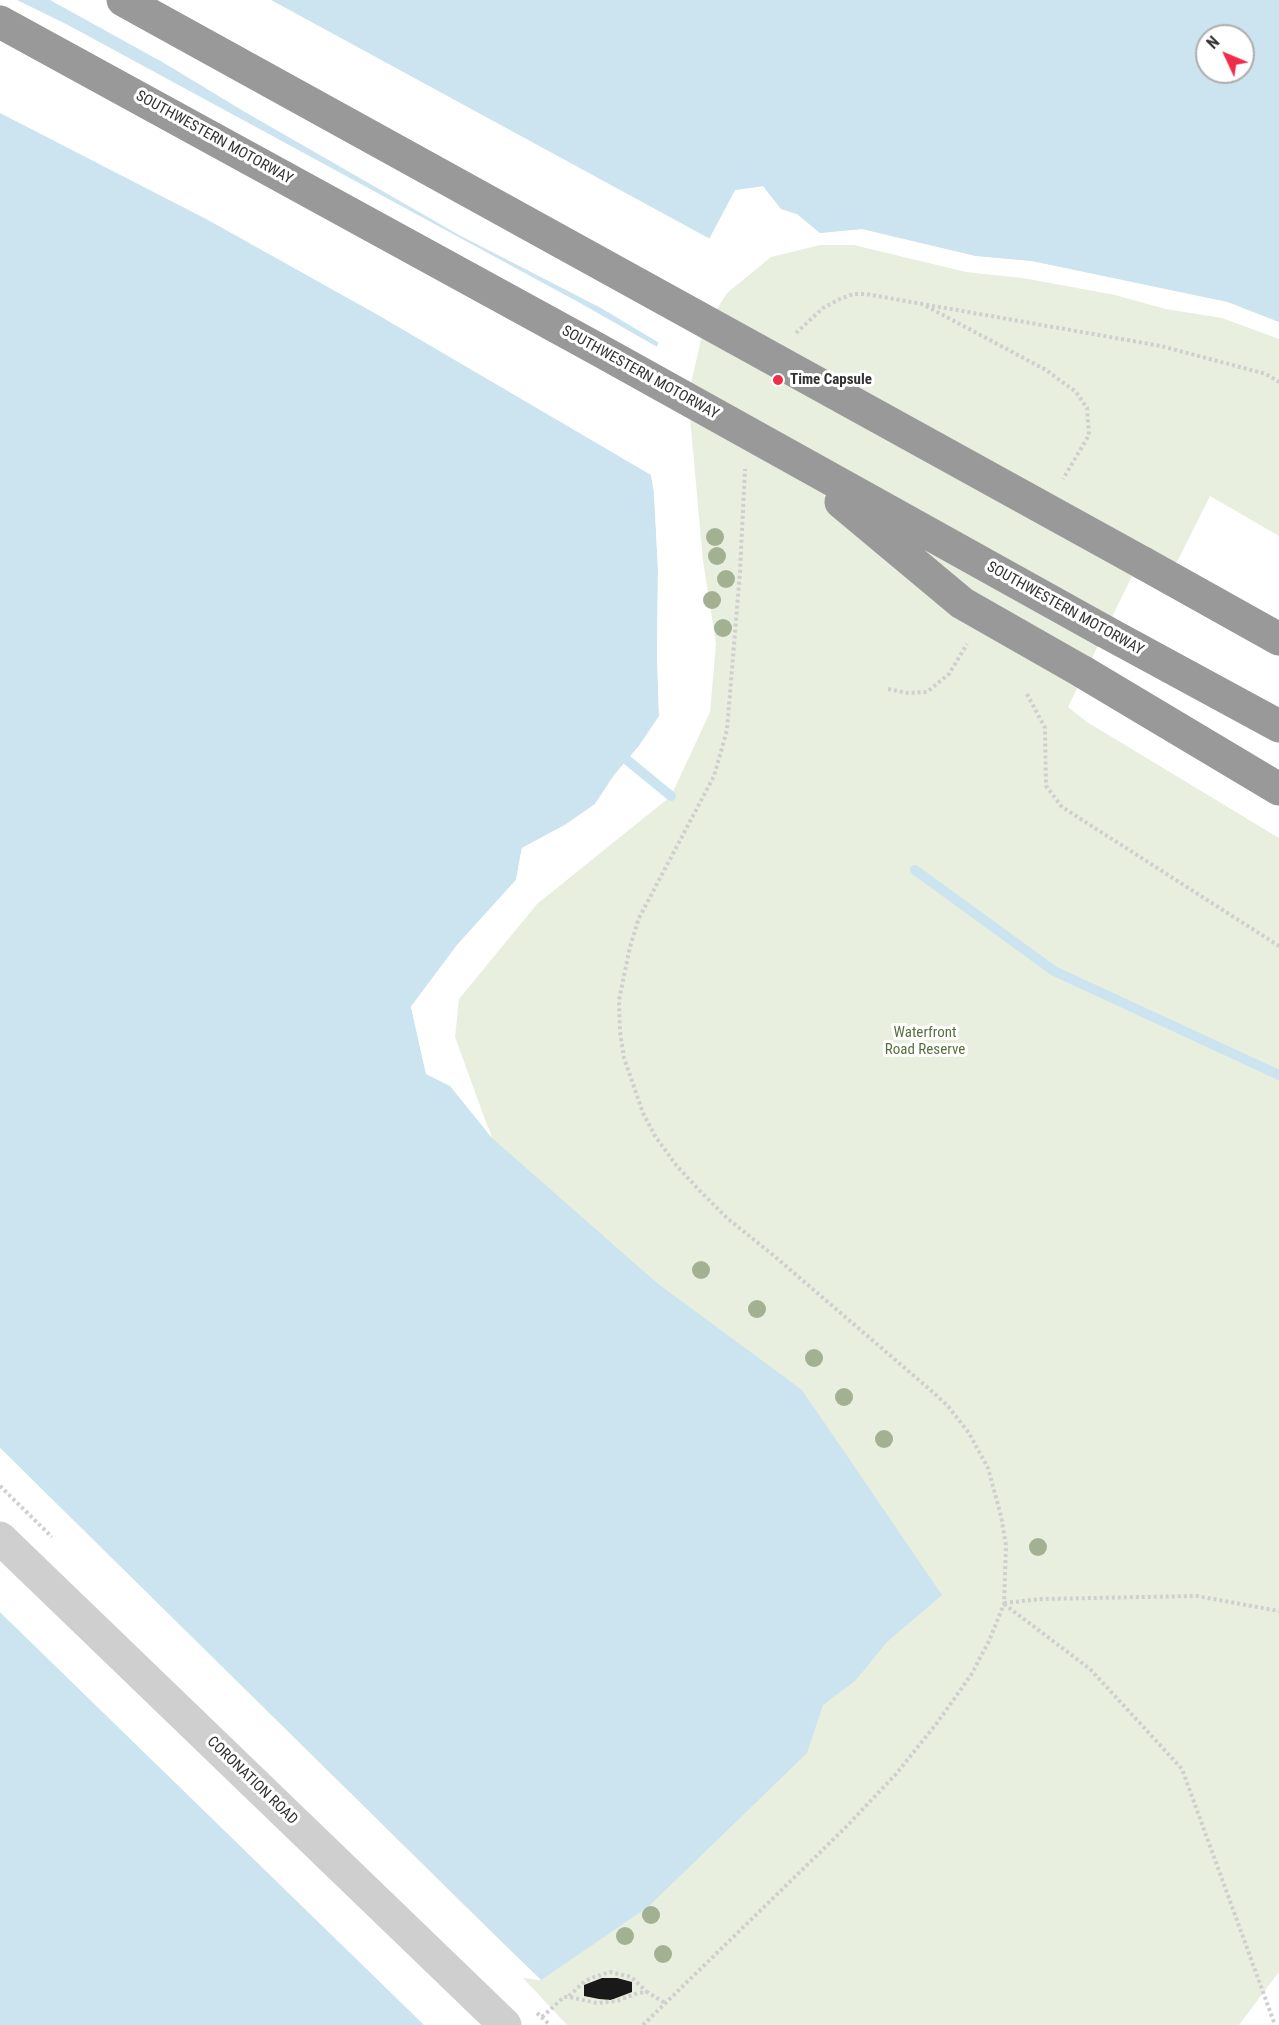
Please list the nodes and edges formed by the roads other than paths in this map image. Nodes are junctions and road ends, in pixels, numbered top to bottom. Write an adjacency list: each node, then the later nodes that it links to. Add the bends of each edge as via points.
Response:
1 (123, 0): 4 (highway, bridge)
2 (0, 22): 3 (highway, SOUTHWESTERN MOTORWAY, bridge)
3 (782, 452): 5 (highway, SOUTHWESTERN MOTORWAY, bridge); 6 (highway, bridge, via 962,603)
4 (1279, 639)
5 (1279, 726)
6 (1279, 789)
7 (0, 1538): 8 (lane, CORONATION ROAD)
8 (505, 2025)

